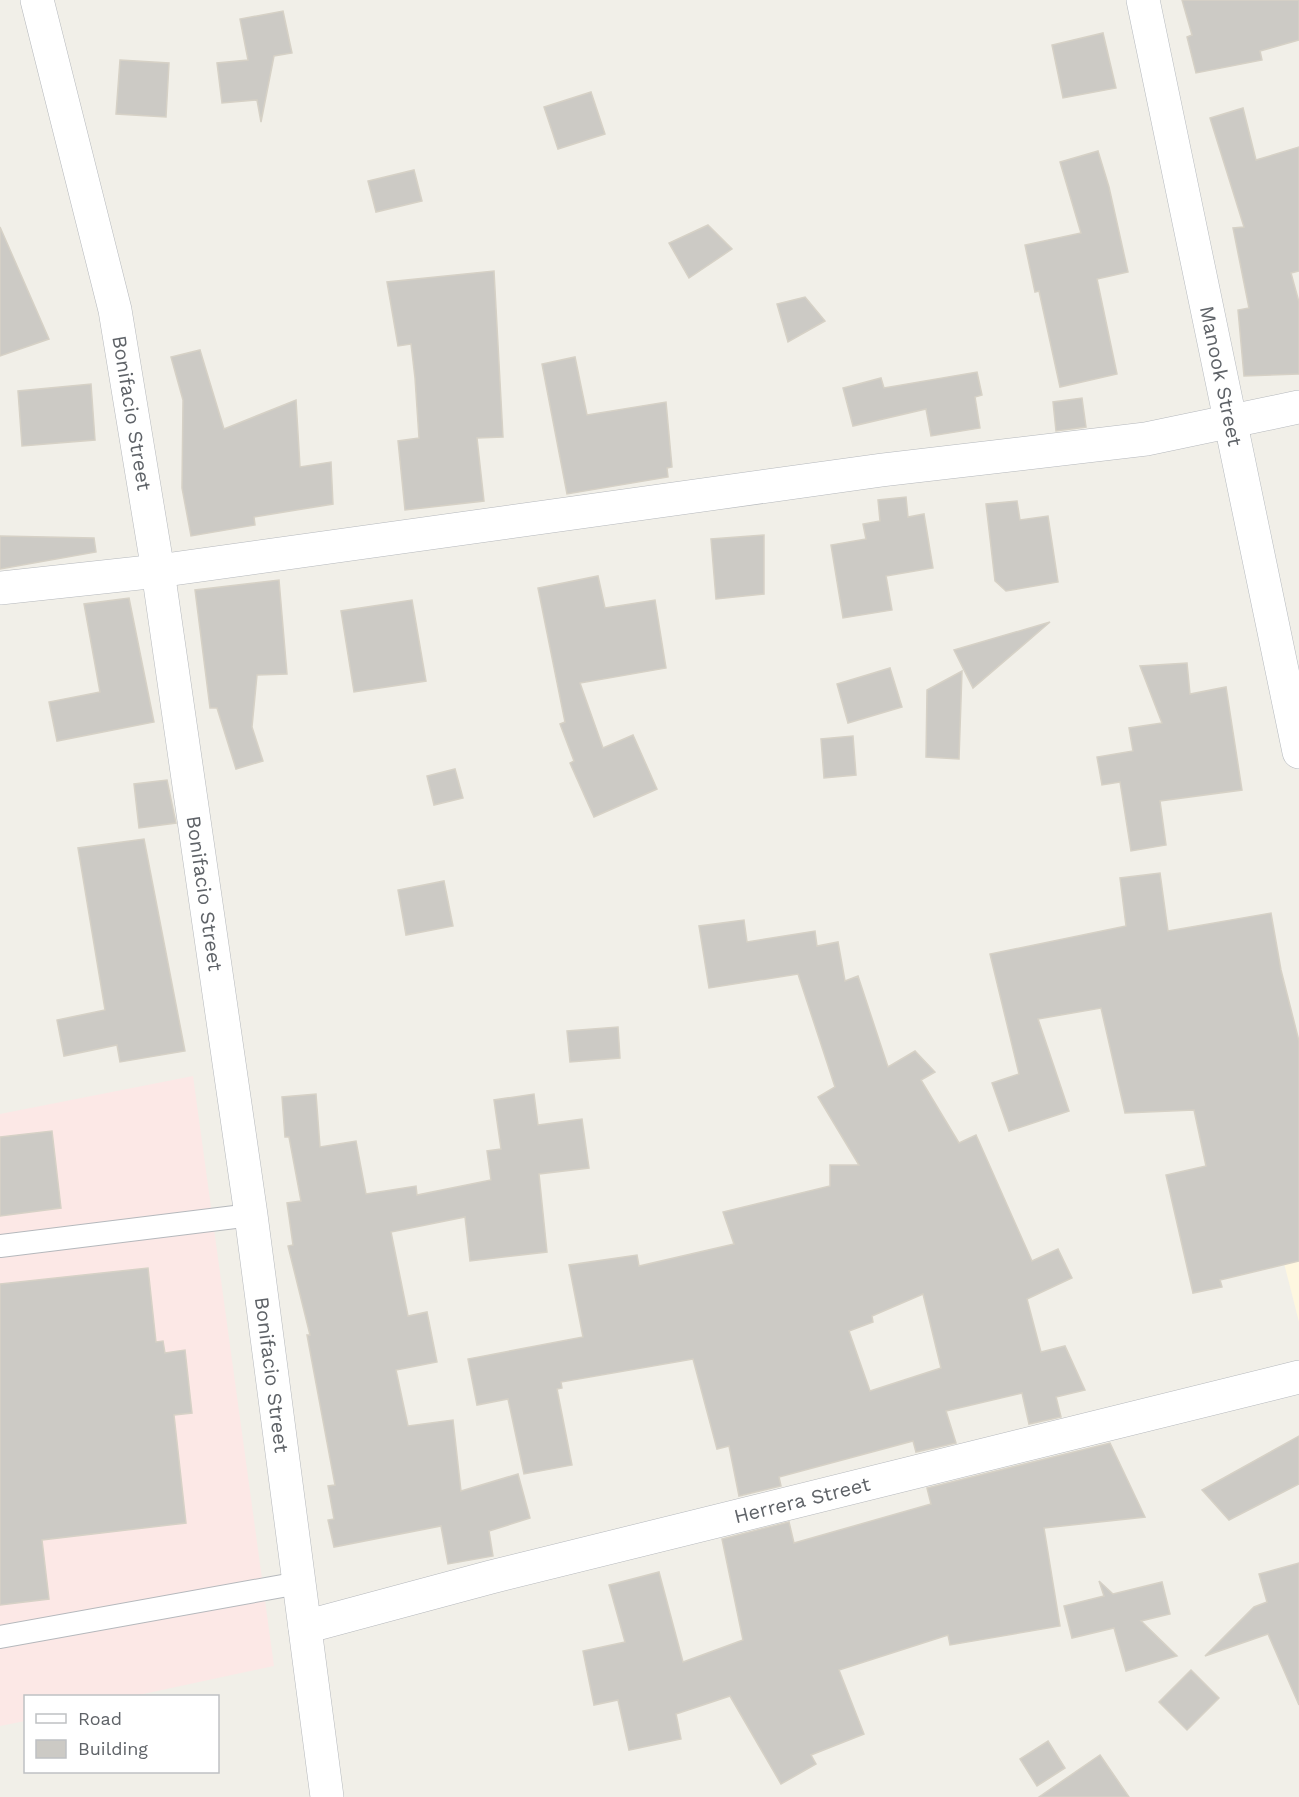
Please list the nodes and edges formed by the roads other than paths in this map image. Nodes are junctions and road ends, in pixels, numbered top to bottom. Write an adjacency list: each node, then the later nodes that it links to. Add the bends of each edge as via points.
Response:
1 (37, 0): 5 (street, Bonifacio Street, via 115,309)
2 (1143, 0): 4 (street, Manook Street)
3 (1299, 407): 4 (street)
4 (1231, 419): 5 (street, via 1146,439 882,470); 7 (street, Manook Street)
5 (159, 571): 6 (street); 8 (street, Bonifacio Street)
6 (0, 588)
7 (1299, 752)
8 (251, 1215): 9 (lane); 11 (street, Bonifacio Street)
9 (0, 1246)
10 (1299, 1377): 12 (street, Herrera Street, via 491,1576)
11 (299, 1583): 12 (street, Bonifacio Street); 13 (lane)
12 (305, 1627): 14 (street, Bonifacio Street)
13 (0, 1637)
14 (327, 1797)

